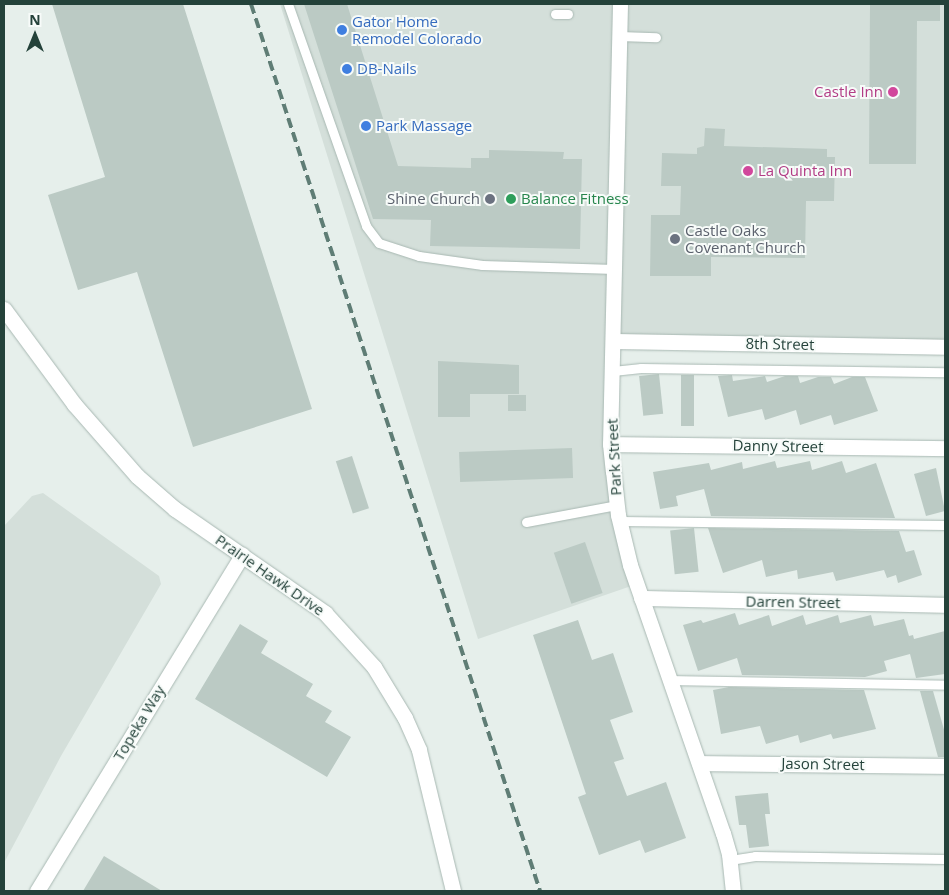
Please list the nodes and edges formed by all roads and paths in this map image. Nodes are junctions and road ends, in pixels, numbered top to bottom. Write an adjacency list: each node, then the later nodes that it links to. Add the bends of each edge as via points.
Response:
1 (288, 4): 7 (lane, via 366,226 379,243 419,256 482,265)
2 (620, 4): 5 (street, Park Street)
3 (555, 14): 4 (lane)
4 (568, 14)
5 (619, 36): 6 (lane); 7 (street, Park Street)
6 (656, 37)
7 (615, 270): 9 (street, Park Street)
8 (4, 309): 19 (street, Prairie Hawk Drive, via 74,404 119,457 161,498)
9 (614, 341): 10 (street, 8th Street); 11 (street, Park Street)
10 (945, 347)
11 (613, 371): 12 (lane, via 641,368); 13 (street, Park Street)
12 (945, 372)
13 (610, 444): 14 (street, Danny Street); 15 (street, Park Street)
14 (945, 448)
15 (617, 504): 16 (street, Park Street); 17 (lane)
16 (620, 521): 18 (lane); 20 (street, Park Street)
17 (526, 522)
18 (945, 525)
19 (242, 555): 28 (street, Topeka Way); 29 (street, Prairie Hawk Drive, via 325,612 360,648 395,700 419,750)
20 (641, 598): 21 (street, Darren Street); 22 (street, Park Street)
21 (945, 605)
22 (671, 680): 23 (lane); 24 (street, Park Street)
23 (945, 684)
24 (700, 763): 25 (street, Jason Street); 27 (street, Park Street)
25 (945, 766)
26 (945, 859): 27 (lane, via 755,856)
27 (730, 860): 30 (street, Park Street)
28 (37, 891)
29 (453, 891)
30 (733, 891)

